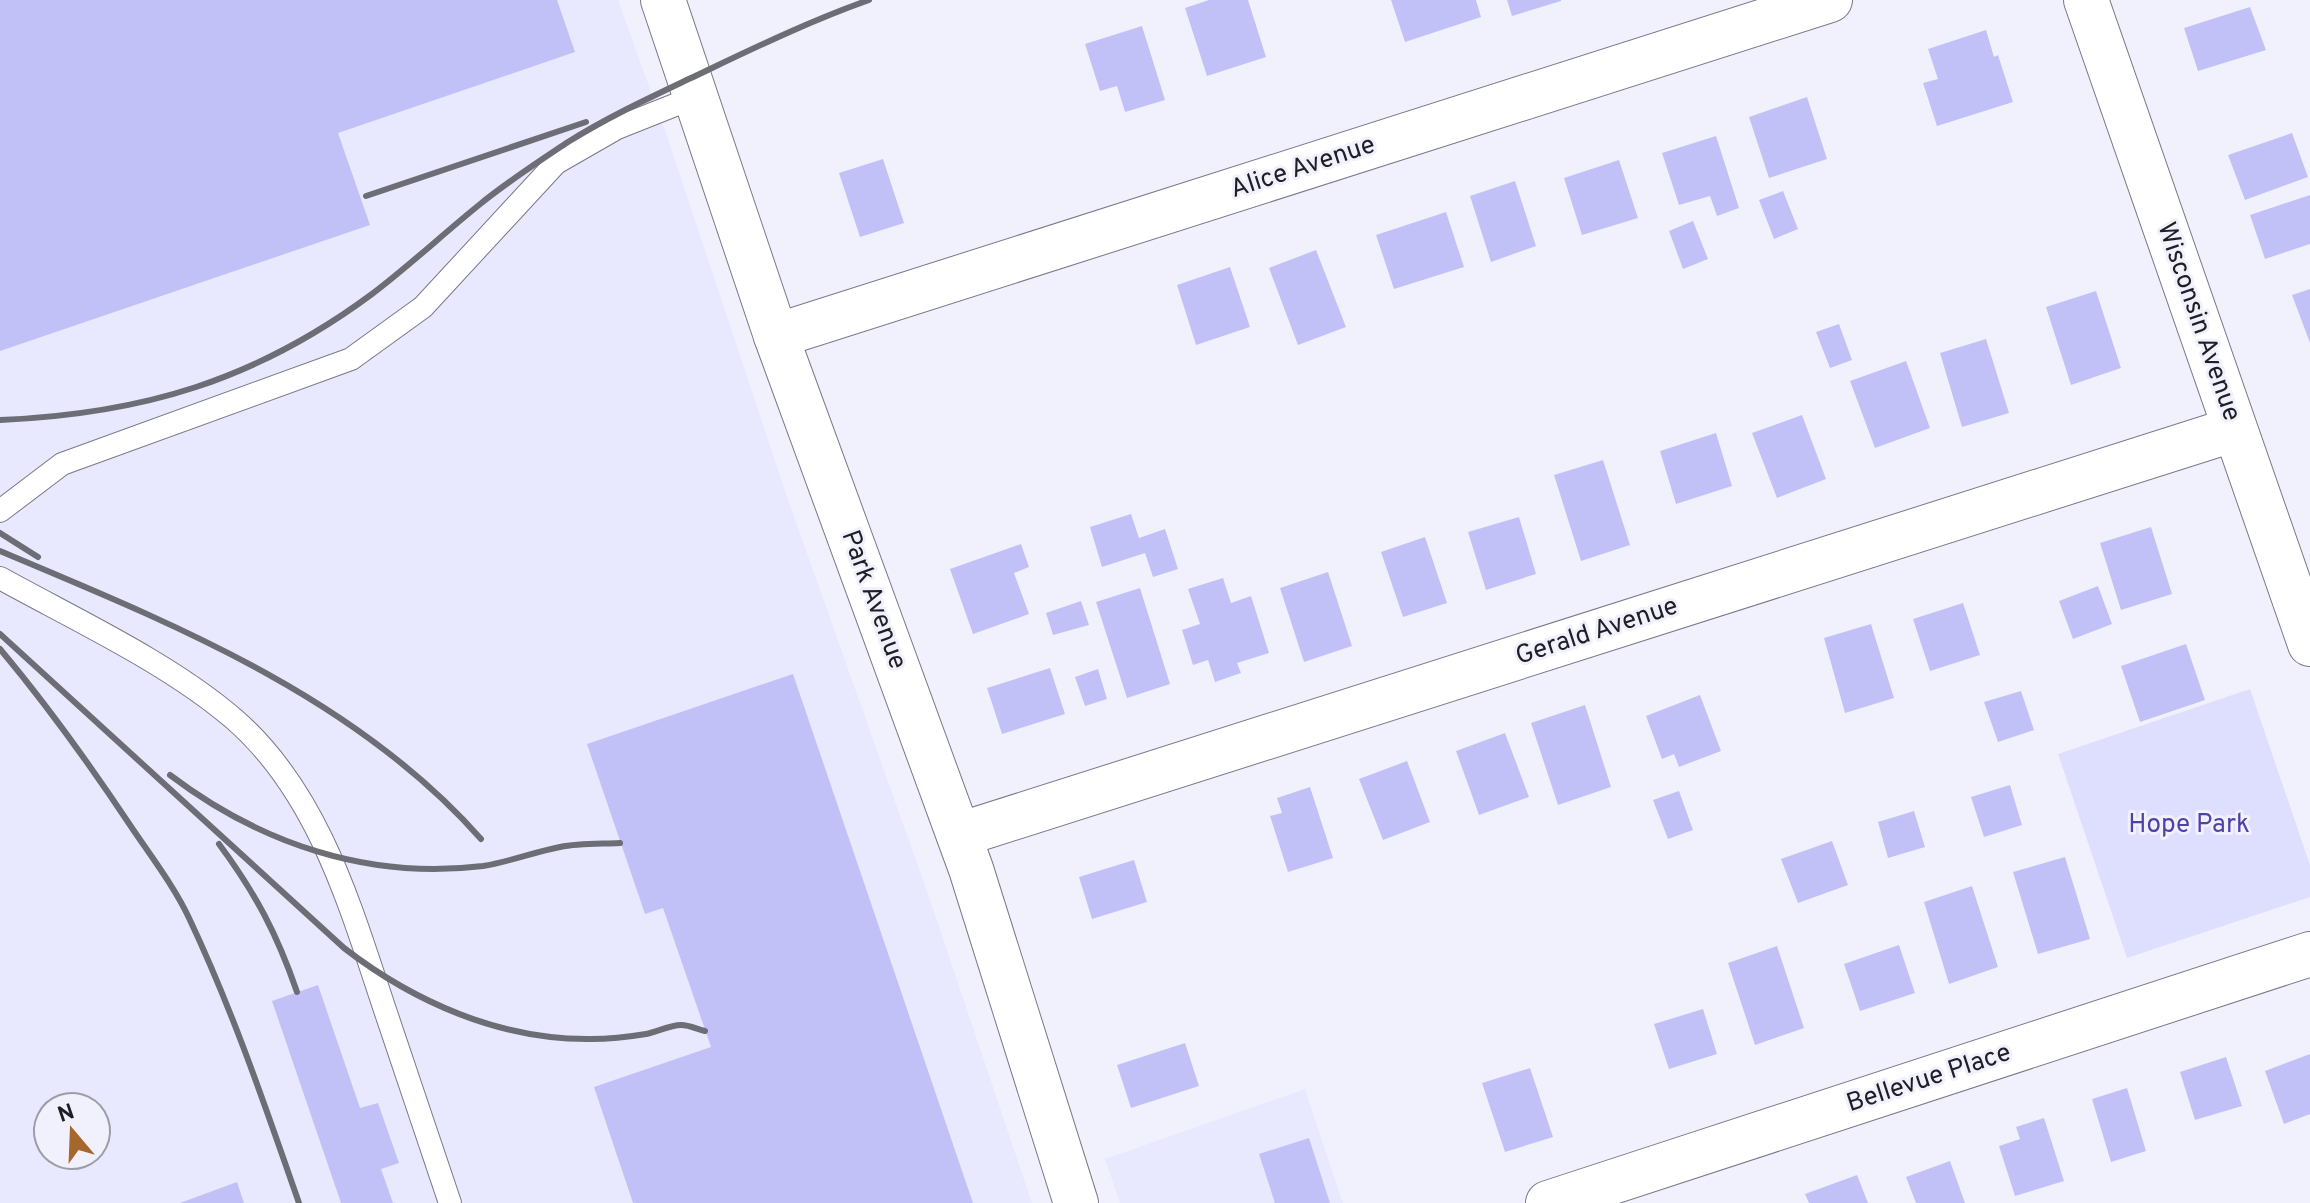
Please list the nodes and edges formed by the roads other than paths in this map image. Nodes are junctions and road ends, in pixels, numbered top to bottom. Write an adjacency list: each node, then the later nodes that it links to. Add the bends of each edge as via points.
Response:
1 (663, 0): 4 (street, Park Avenue)
2 (1830, 0): 5 (street, Alice Avenue)
3 (2086, 0): 6 (street, Wisconsin Avenue)
4 (695, 97): 5 (street, Park Avenue); 7 (lane, via 617,128 556,163 423,307 351,359 62,464)
5 (776, 336): 10 (street, Park Avenue)
6 (2235, 429): 9 (street, Wisconsin Avenue); 10 (street, Gerald Avenue)
7 (0, 511)
8 (0, 578): 12 (lane, via 199,692 266,752 302,802 330,856)
9 (2310, 644)
10 (959, 835): 13 (street, Park Avenue)
11 (2310, 954): 14 (street, Bellevue Place)
12 (450, 1203)
13 (1076, 1203)
14 (1548, 1203)

